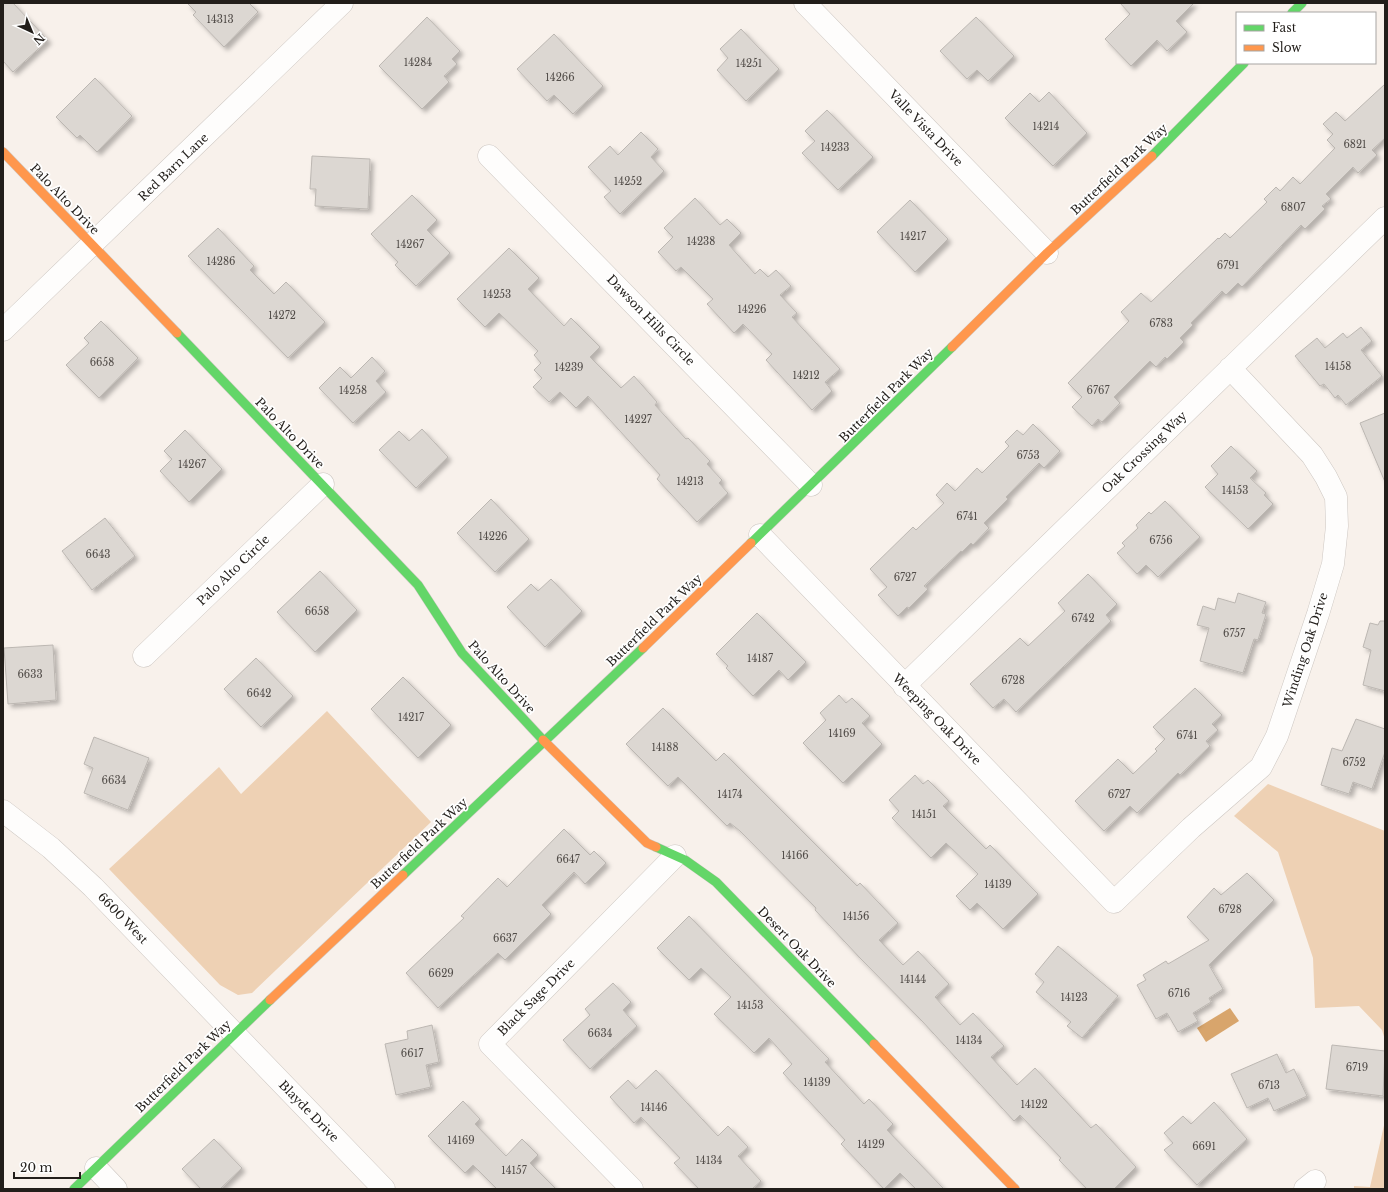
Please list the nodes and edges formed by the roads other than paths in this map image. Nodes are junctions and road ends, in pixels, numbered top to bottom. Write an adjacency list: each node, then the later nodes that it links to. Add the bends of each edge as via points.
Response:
1 (805, 3): 10 (street, Valle Vista Drive)
2 (1302, 3): 4 (street)
3 (338, 4): 9 (street, Red Barn Lane)
4 (1293, 12)
5 (1243, 64): 10 (street, Butterfield Park Way, via 1170,140)
6 (3, 152): 9 (street, Palo Alto Drive)
7 (490, 156): 14 (street, Dawson Hills Circle)
8 (1385, 218): 12 (street, Oak Crossing Way)
9 (92, 245): 11 (street, Red Barn Lane); 13 (street, Palo Alto Drive)
10 (1047, 253): 14 (street, Butterfield Park Way)
11 (3, 330)
12 (1230, 368): 17 (street, Oak Crossing Way); 21 (street, Winding Oak Drive, via 1312,455 1326,477 1336,498 1337,526 1333,564 1276,736 1261,767)
13 (323, 484): 16 (street, Palo Alto Circle); 18 (street, Palo Alto Drive, via 418,585 462,653)
14 (811, 485): 15 (street, Butterfield Park Way)
15 (760, 535): 17 (street, Weeping Oak Drive); 18 (street, Butterfield Park Way)
16 (144, 656)
17 (904, 686): 21 (street, Weeping Oak Drive)
18 (545, 742): 20 (street, Desert Oak Drive, via 647,843); 22 (street, Butterfield Park Way)
19 (3, 811): 22 (street, 6600 West, via 51,848 93,887)
20 (676, 856): 27 (street, Black Sage Drive, via 490,1044); 28 (street, Desert Oak Drive, via 716,882)
21 (1114, 902)
22 (233, 1034): 23 (street, Butterfield Park Way); 26 (street, Blayde Drive)
23 (96, 1168): 24 (street, Butterfield Park Way); 25 (street)
24 (74, 1189)
25 (116, 1189)
26 (384, 1189)
27 (632, 1189)
28 (1016, 1189)

